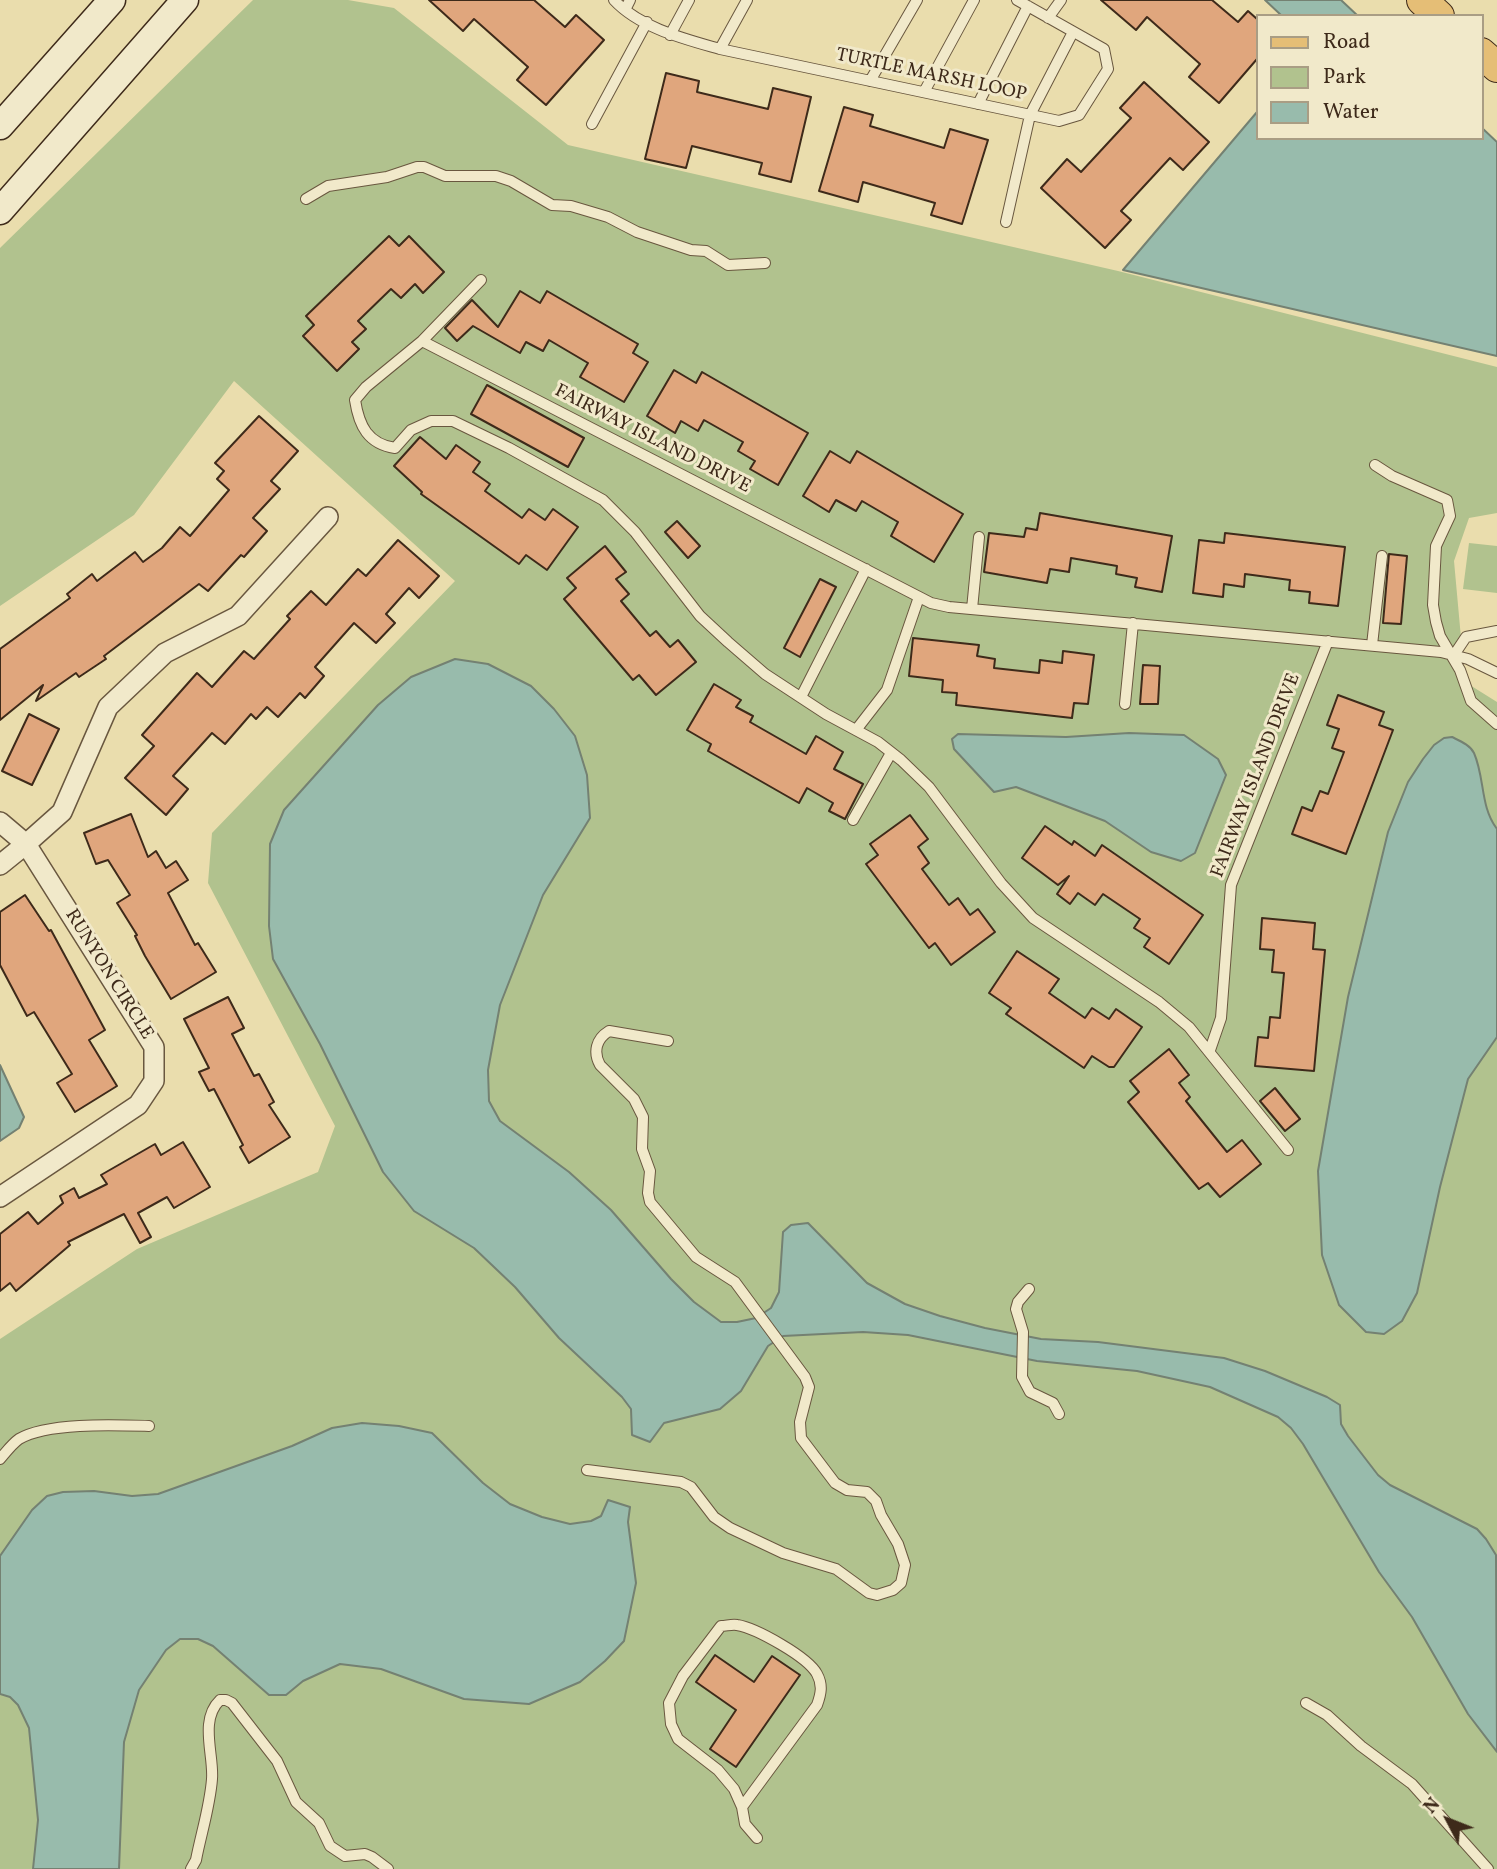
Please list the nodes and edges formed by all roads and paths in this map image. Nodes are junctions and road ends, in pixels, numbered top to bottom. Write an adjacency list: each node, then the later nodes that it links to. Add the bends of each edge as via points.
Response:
1 (112, 0): 26 (main road)
2 (186, 0): 28 (main road)
3 (614, 0): 11 (lane, TURTLE MARSH LOOP)
4 (689, 0): 17 (lane)
5 (747, 0): 18 (lane)
6 (917, 0): 21 (lane)
7 (974, 0): 22 (lane)
8 (1017, 0): 12 (lane, TURTLE MARSH LOOP)
9 (1061, 0): 14 (lane)
10 (1422, 0): 13 (main road)
11 (627, 5): 15 (lane, TURTLE MARSH LOOP)
12 (1028, 6): 14 (lane, TURTLE MARSH LOOP); 23 (lane)
13 (1437, 14)
14 (1048, 18): 16 (lane, TURTLE MARSH LOOP)
15 (646, 22): 17 (lane, TURTLE MARSH LOOP); 25 (lane)
16 (1073, 32): 24 (lane); 24 (lane, TURTLE MARSH LOOP, via 1104,49 1108,69 1079,115 1059,121)
17 (670, 35): 18 (lane, TURTLE MARSH LOOP)
18 (720, 49): 21 (lane, TURTLE MARSH LOOP)
19 (1483, 55): 20 (main road)
20 (1497, 67)
21 (870, 81): 22 (lane, TURTLE MARSH LOOP)
22 (924, 92): 23 (lane, TURTLE MARSH LOOP)
23 (978, 104): 24 (lane, TURTLE MARSH LOOP)
24 (1030, 115): 29 (lane)
25 (592, 124)
26 (0, 126)
27 (306, 199): 30 (lane, via 328,186 387,177 417,167 445,176 495,176 552,205 608,216 637,232 691,250 706,250 728,265)
28 (0, 211)
29 (1006, 222)
30 (765, 263)
31 (481, 280): 32 (lane)
32 (422, 341): 37 (lane, FAIRWAY ISLAND DRIVE); 46 (lane, via 355,400 366,433 380,446 395,448 411,430 431,421 453,421 603,500 635,532 700,616 765,674)
33 (1375, 465): 44 (lane, via 1447,500 1450,516 1436,546 1433,606 1440,636)
34 (328, 517): 53 (street, via 238,616 165,653 108,707 62,811)
35 (979, 537): 39 (lane)
36 (1381, 556): 43 (lane)
37 (866, 569): 38 (lane, FAIRWAY ISLAND DRIVE); 46 (lane)
38 (919, 597): 39 (lane, FAIRWAY ISLAND DRIVE); 49 (lane, via 887,690)
39 (972, 609): 40 (lane, FAIRWAY ISLAND DRIVE)
40 (1133, 623): 42 (lane, FAIRWAY ISLAND DRIVE); 47 (lane)
41 (1497, 631): 44 (lane, via 1466,637)
42 (1328, 641): 43 (lane, FAIRWAY ISLAND DRIVE); 56 (lane, FAIRWAY ISLAND DRIVE, via 1231,885 1221,1018)
43 (1372, 645): 44 (lane, FAIRWAY ISLAND DRIVE)
44 (1453, 655): 45 (lane, FAIRWAY ISLAND DRIVE); 48 (lane, via 1471,701)
45 (1497, 673)
46 (801, 697): 49 (lane)
47 (1125, 704)
48 (1497, 724)
49 (856, 730): 50 (lane)
50 (891, 753): 51 (lane); 56 (lane, via 929,788 1033,918 1158,1002)
51 (853, 820)
52 (0, 822): 53 (street, RUNYON CIRCLE)
53 (26, 844): 54 (street); 58 (street, RUNYON CIRCLE, via 154,1047 154,1080 138,1105)
54 (0, 865)
55 (668, 1041): 63 (lane, via 609,1031 597,1044 597,1058 634,1099 643,1116 642,1149 650,1171 650,1202 696,1257 735,1282 805,1377 809,1387 801,1438 835,1483 872,1495 905,1565 901,1583 877,1595 836,1569 783,1553 714,1517 691,1487 681,1482)
56 (1210, 1050): 57 (lane)
57 (1288, 1150)
58 (0, 1197)
59 (1029, 1289): 60 (lane, via 1016,1309 1023,1332 1023,1377 1030,1392 1053,1402)
60 (1059, 1414)
61 (149, 1426): 62 (lane, via 92,1425 28,1435)
62 (0, 1459)
63 (587, 1470)
64 (1306, 1703): 69 (lane, via 1327,1714 1412,1784)
65 (742, 1807): 65 (lane, via 718,1770 678,1739 668,1703 721,1626 737,1625 757,1632 803,1660 817,1673 822,1691 817,1705); 66 (lane, via 745,1824)
66 (757, 1838)
67 (191, 1869): 68 (lane, via 212,1781 209,1734 213,1711 226,1700 277,1761 290,1793 319,1823 330,1846 345,1856 365,1854)
68 (388, 1869)
69 (1488, 1869)

